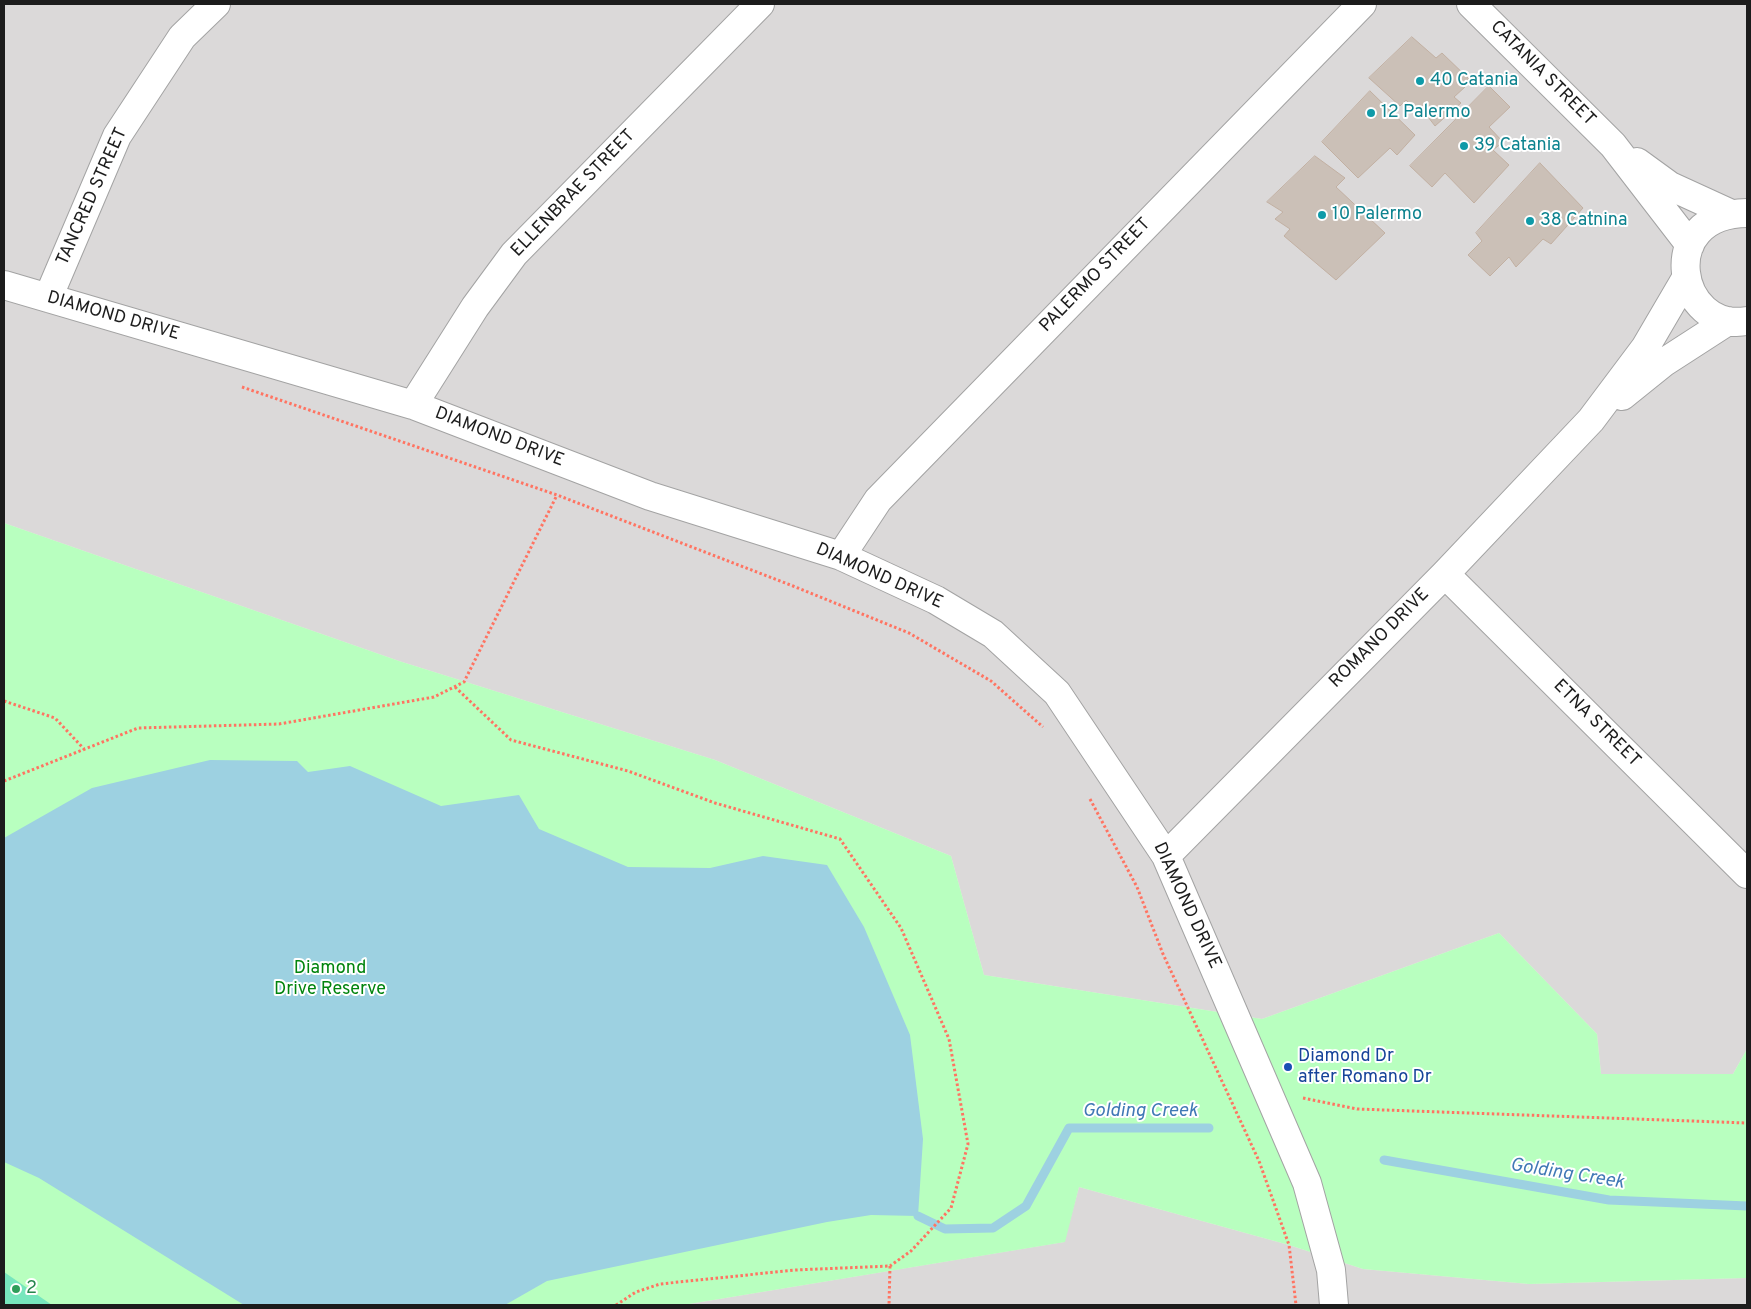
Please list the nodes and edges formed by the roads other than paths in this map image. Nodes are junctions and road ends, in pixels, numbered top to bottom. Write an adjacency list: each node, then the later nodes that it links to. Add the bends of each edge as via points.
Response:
1 (216, 4): 10 (street, TANCRED STREET, via 182,37 117,136)
2 (760, 4): 12 (street, ELLENBRAE STREET, via 514,254 475,307)
3 (1362, 4): 14 (street, PALERMO STREET, via 878,500)
4 (1471, 4): 5 (street, CATANIA STREET)
5 (1613, 145): 6 (street, CATANIA STREET, via 1670,186); 7 (street, CATANIA STREET)
6 (1743, 213): 7 (street, via 1712,220 1698,231)
7 (1690, 245): 8 (street, via 1685,261)
8 (1686, 278): 11 (street, via 1702,307 1714,315); 13 (street, ROMANO DRIVE, via 1645,348)
9 (4, 285): 10 (street, DIAMOND DRIVE)
10 (48, 298): 12 (street, DIAMOND DRIVE)
11 (1738, 321): 13 (street, ROMANO DRIVE, via 1663,363)
12 (413, 406): 14 (street, DIAMOND DRIVE, via 650,496)
13 (1591, 420): 15 (street, ROMANO DRIVE)
14 (841, 556): 16 (street, DIAMOND DRIVE, via 936,600 993,634 1057,693)
15 (1445, 574): 16 (street, ROMANO DRIVE); 17 (street, ETNA STREET)
16 (1166, 856): 18 (street, DIAMOND DRIVE, via 1307,1184 1331,1270)
17 (1747, 874)
18 (1334, 1305)

